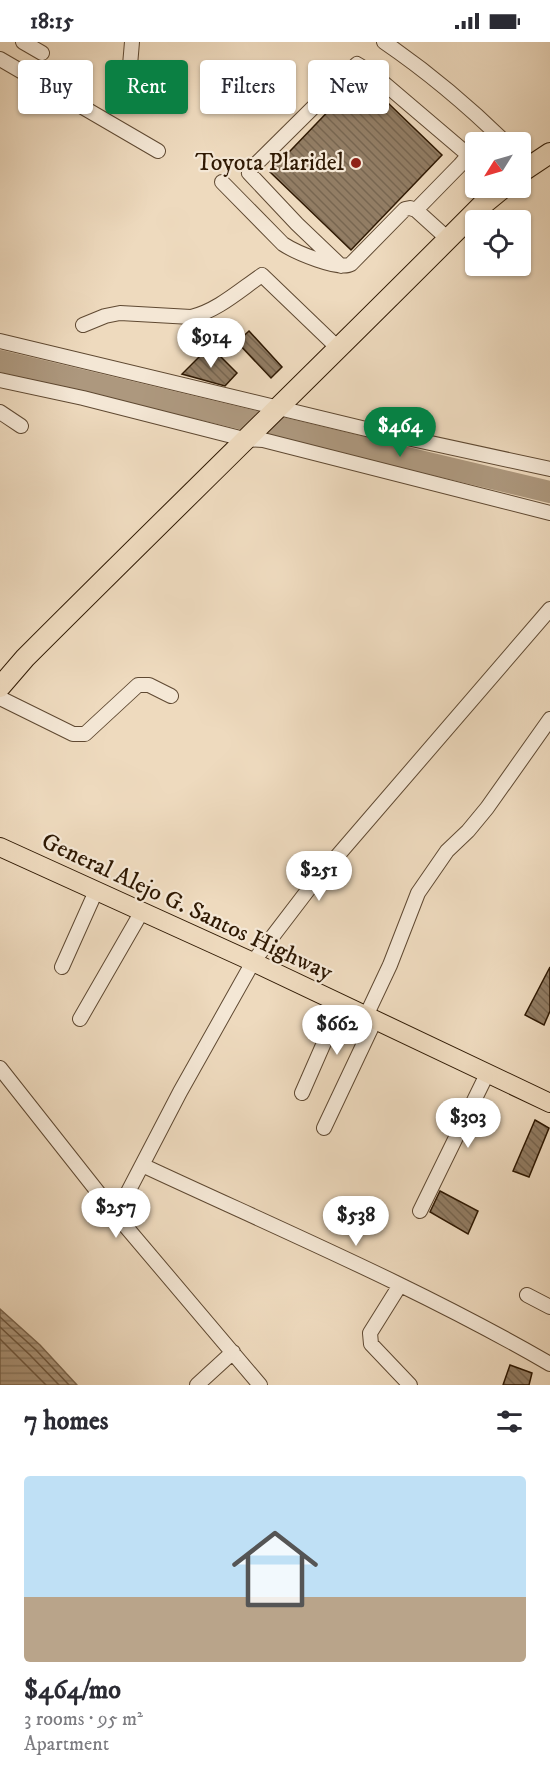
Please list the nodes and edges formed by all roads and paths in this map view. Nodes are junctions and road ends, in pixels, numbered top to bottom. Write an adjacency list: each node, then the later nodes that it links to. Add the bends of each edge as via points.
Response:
1 (23, 42): 4 (street)
2 (132, 42): 6 (street)
3 (384, 42): 7 (street, via 468,106)
4 (42, 53)
5 (0, 59): 8 (street)
6 (130, 60)
7 (495, 132)
8 (159, 151)
9 (550, 153): 10 (highway)
10 (531, 162)
11 (222, 182): 17 (street, via 283,244)
12 (494, 198): 14 (highway)
13 (416, 210): 16 (street); 17 (street, via 405,209 351,264); 17 (street, via 460,165 466,153 357,64 249,173)
14 (482, 210)
15 (465, 226): 16 (highway)
16 (448, 239): 20 (highway)
17 (341, 266)
18 (83, 325): 20 (street, via 120,313 200,315 262,275)
19 (0, 341): 22 (street)
20 (339, 349): 22 (highway)
21 (0, 380): 25 (street)
22 (274, 411): 25 (highway); 26 (street)
23 (0, 412): 24 (street)
24 (21, 426)
25 (247, 437): 27 (street); 29 (highway)
26 (550, 469)
27 (550, 513)
28 (550, 609): 36 (street, via 308,890)
29 (0, 687)
30 (171, 696): 31 (street, via 149,685 138,685 85,734 73,734)
31 (0, 698)
32 (550, 719): 39 (street, via 487,808 447,851 423,886)
33 (0, 847): 34 (main road, General Alejo G. Santos Highway)
34 (96, 891): 35 (main road, General Alejo G. Santos Highway); 37 (street)
35 (141, 913): 36 (main road, General Alejo G. Santos Highway); 40 (street)
36 (253, 962): 38 (main road, General Alejo G. Santos Highway); 46 (street)
37 (62, 967)
38 (341, 1004): 39 (main road, General Alejo G. Santos Highway); 43 (street)
39 (370, 1018): 42 (main road, General Alejo G. Santos Highway); 45 (street)
40 (80, 1019)
41 (0, 1068): 48 (street)
42 (487, 1074): 44 (main road, General Alejo G. Santos Highway); 47 (street)
43 (302, 1093)
44 (550, 1103)
45 (324, 1128)
46 (142, 1165): 48 (street); 49 (street)
47 (420, 1211)
48 (116, 1215): 52 (street)
49 (400, 1285): 53 (street); 56 (street, via 370,1333 371,1344)
50 (527, 1295): 51 (street)
51 (550, 1307)
52 (233, 1352): 54 (street); 55 (street)
53 (550, 1364)
54 (197, 1385)
55 (260, 1385)
56 (410, 1385)

